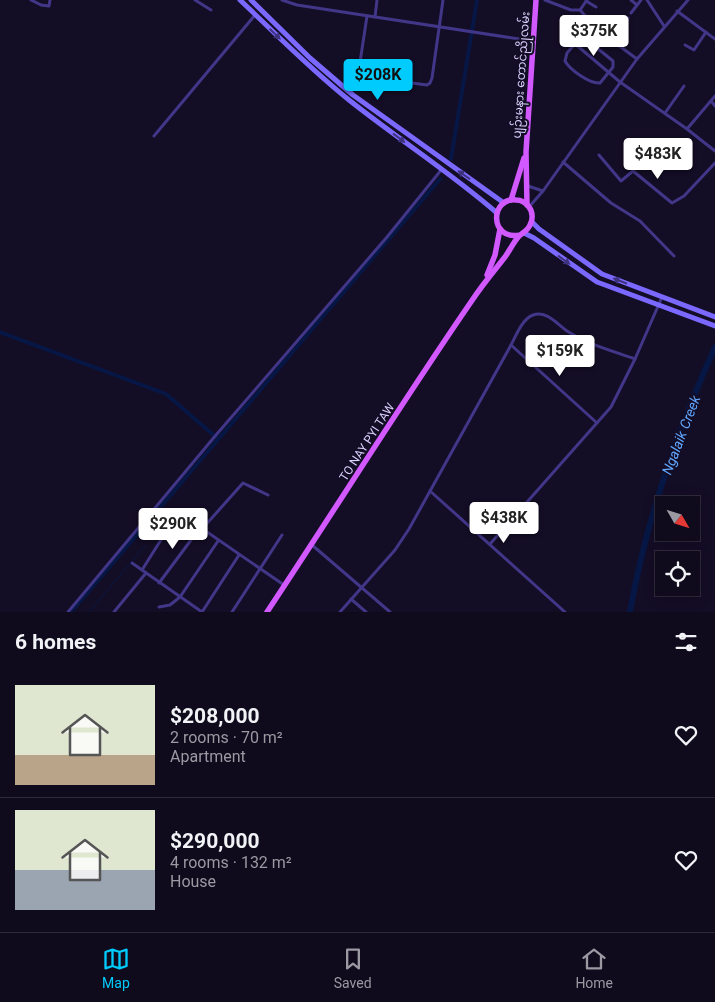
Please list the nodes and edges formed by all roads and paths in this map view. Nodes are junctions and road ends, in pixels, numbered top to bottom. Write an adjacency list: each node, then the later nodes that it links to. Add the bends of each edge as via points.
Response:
1 (31, 0): 2 (street, via 48,6)
2 (50, 0)
3 (195, 0): 20 (street)
4 (240, 0): 24 (main road)
5 (251, 0): 55 (main road, one-way to 5, via 353,95)
6 (282, 0): 18 (street)
7 (298, 0): 18 (street)
8 (377, 0): 26 (street)
9 (443, 0): 28 (street)
10 (536, 0): 32 (main road, ပျဉ်းမနား တောင်ညိုလမ်း)
11 (544, 0): 21 (street)
12 (631, 0): 17 (street)
13 (641, 0): 17 (street)
14 (647, 0): 29 (street)
15 (688, 0): 22 (street)
16 (586, 1): 19 (street); 21 (street)
17 (637, 4): 23 (street)
18 (297, 5): 25 (street)
19 (596, 7)
20 (211, 10)
21 (580, 10): 33 (street)
22 (678, 10): 29 (street); 30 (street)
23 (631, 13)
24 (256, 15): 45 (street); 51 (main road, one-way to 51, via 350,101)
25 (367, 16): 26 (street); 28 (street, via 360,73 366,77 420,85 431,81)
26 (375, 17): 28 (street)
27 (628, 18): 33 (street)
28 (439, 26): 32 (street)
29 (664, 26): 36 (street)
30 (706, 32): 31 (street); 35 (street, via 694,50)
31 (715, 38)
32 (532, 41): 46 (main road, ပျဉ်းမနား တောင်ညိုလမ်း)
33 (614, 42): 36 (street)
34 (574, 43): 37 (street); 37 (street, via 586,39 612,58 614,65); 37 (street, via 566,56 569,67 597,84)
35 (685, 45)
36 (637, 59): 38 (street)
37 (609, 72): 38 (street)
38 (620, 82): 43 (street); 49 (street)
39 (684, 86): 43 (street)
40 (715, 96): 41 (street)
41 (711, 101): 42 (street); 44 (street)
42 (715, 106)
43 (664, 113): 44 (street)
44 (687, 129): 47 (street)
45 (154, 136)
46 (526, 152): 52 (main road); 54 (main road)
47 (715, 152)
48 (599, 155): 50 (street, via 621,181 633,171 672,203 684,196)
49 (563, 162): 53 (street); 61 (street, via 611,203 640,221)
50 (715, 163)
51 (442, 169): 57 (main road); 90 (street)
52 (528, 186): 53 (street); 56 (main road)
53 (543, 191): 56 (street)
54 (511, 200): 55 (main road); 56 (main road)
55 (504, 203): 57 (main road)
56 (528, 206): 58 (main road)
57 (497, 213): 59 (main road)
58 (532, 222): 60 (main road); 63 (main road, one-way to 58, via 602,274)
59 (500, 229): 60 (main road, via 509,235); 62 (main road, via 495,255)
60 (522, 234): 62 (main road); 64 (main road, one-way to 64, via 534,238 597,282)
61 (674, 256)
62 (483, 284): 78 (main road, TO NAY PYI TAW)
63 (637, 287): 64 (street); 65 (main road)
64 (634, 296): 66 (main road)
65 (662, 296): 66 (street); 67 (main road)
66 (659, 306): 68 (main road); 70 (street)
67 (715, 317)
68 (715, 326)
69 (511, 346): 70 (street, via 525,321 540,313 576,336); 71 (street); 72 (street)
70 (635, 360): 71 (street, via 617,398)
71 (597, 423): 77 (street)
72 (430, 491): 77 (street); 86 (street, via 395,550)
73 (268, 495): 74 (street, via 243,483)
74 (201, 529): 76 (street); 81 (street, via 178,514); 84 (street)
75 (282, 535): 82 (street)
76 (218, 541): 79 (street); 87 (street)
77 (490, 544): 98 (street)
78 (312, 545): 85 (main road, TO NAY PYI TAW); 86 (street)
79 (239, 555): 82 (street); 92 (street)
80 (132, 563): 81 (street)
81 (142, 570): 83 (street)
82 (260, 570): 85 (street); 93 (street)
83 (146, 573): 84 (street); 91 (street)
84 (159, 583): 87 (street)
85 (285, 585): 94 (main road, TO NAY PYI TAW)
86 (362, 587): 88 (street); 97 (street)
87 (180, 597): 89 (street, via 170,605); 92 (street)
88 (351, 599): 95 (street); 96 (street)
89 (159, 607)
90 (68, 612)
91 (114, 612)
92 (202, 612)
93 (232, 612)
94 (267, 612)
95 (340, 612)
96 (366, 612)
97 (390, 612)
98 (565, 612)

